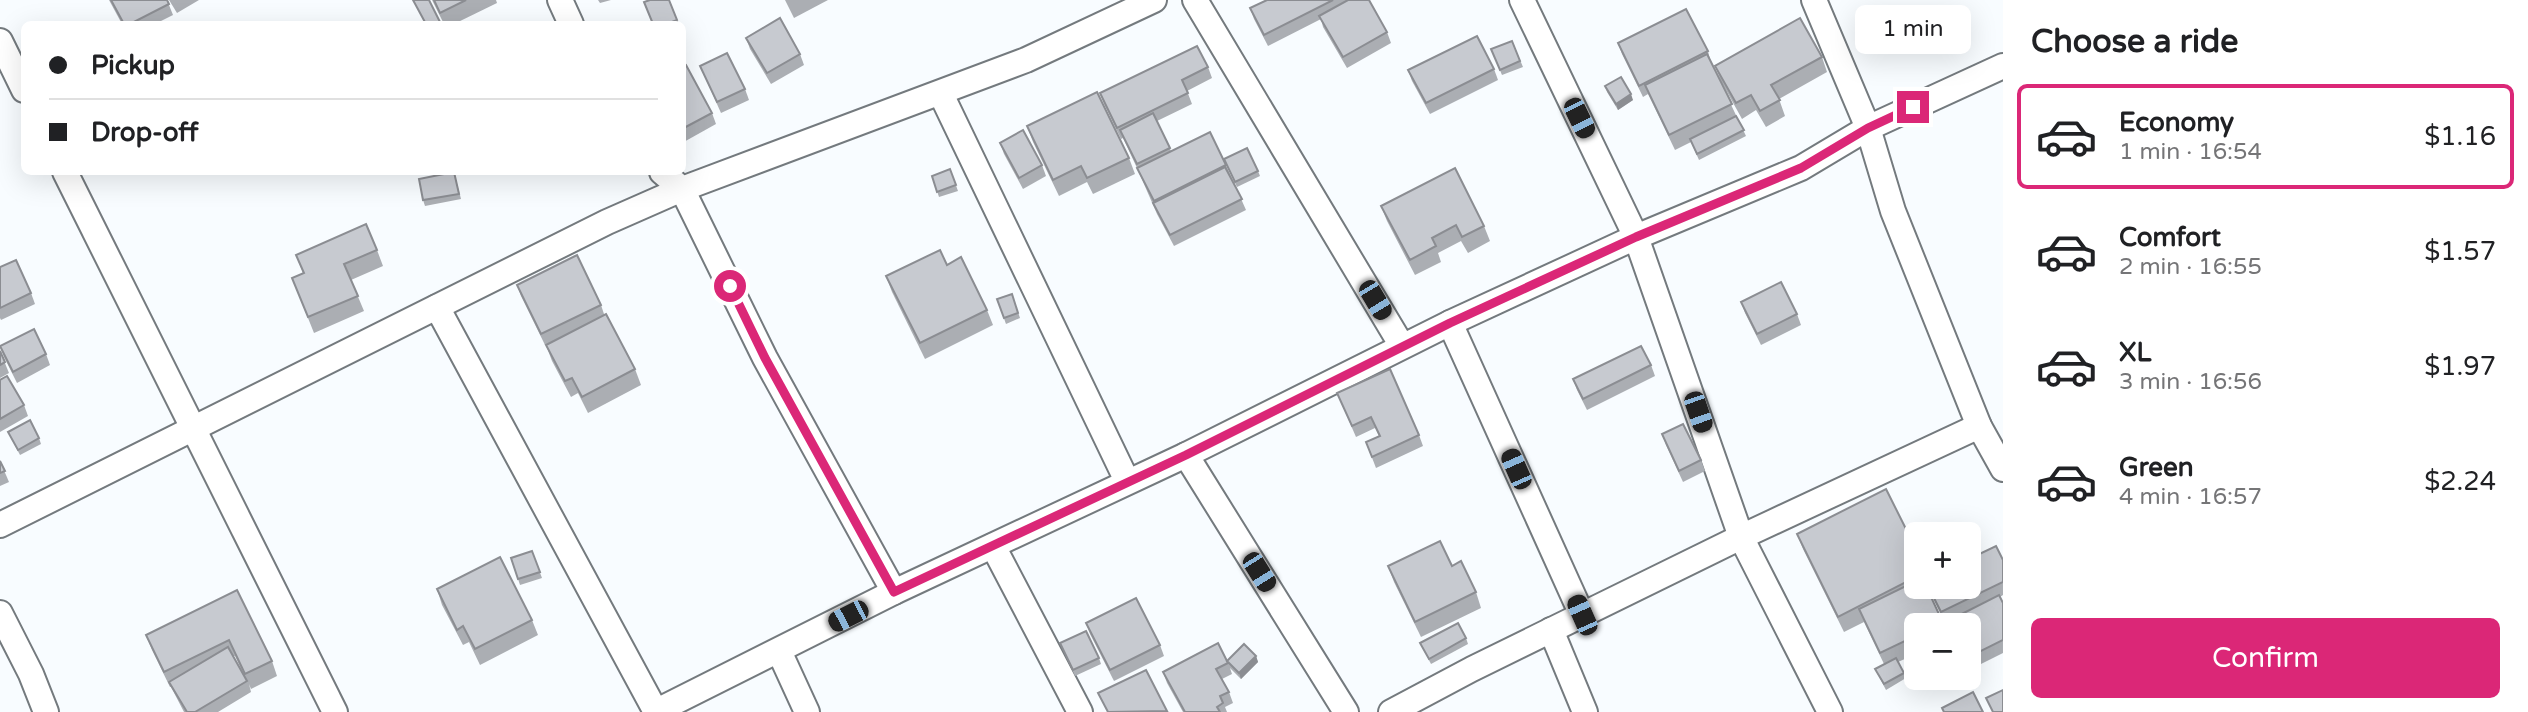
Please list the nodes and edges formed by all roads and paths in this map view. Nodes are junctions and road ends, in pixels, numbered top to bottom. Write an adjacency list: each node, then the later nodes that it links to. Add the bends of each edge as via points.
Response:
1 (560, 0): 6 (street)
2 (1154, 0): 10 (street)
3 (1195, 0): 18 (street)
4 (1522, 0): 15 (street)
5 (1814, 0): 11 (street)
6 (570, 21)
7 (0, 41): 9 (street)
8 (2003, 65): 11 (street)
9 (21, 84)
10 (941, 94): 14 (street); 23 (street)
11 (1868, 128): 15 (street, via 1801,168); 19 (street, via 1893,211)
12 (66, 175): 20 (street)
13 (666, 175): 14 (street)
14 (682, 189): 16 (street); 27 (street, via 765,358)
15 (1636, 237): 17 (street); 25 (street)
16 (437, 307): 20 (street); 34 (street)
17 (1450, 323): 18 (street); 29 (street)
18 (1402, 346): 21 (street)
19 (1979, 426): 22 (street); 25 (street)
20 (194, 430): 24 (street); 33 (street)
21 (1186, 455): 23 (street); 37 (street)
22 (2003, 469)
23 (1127, 481): 26 (street)
24 (0, 526)
25 (1741, 537): 29 (street); 40 (street)
26 (993, 546): 27 (street); 36 (street)
27 (894, 592): 31 (street)
28 (0, 613): 32 (street)
29 (1582, 615): 30 (street)
30 (1551, 630): 38 (street); 39 (street)
31 (779, 651): 34 (street); 35 (street)
32 (46, 712)
33 (335, 712)
34 (656, 712)
35 (807, 712)
36 (1080, 712)
37 (1346, 712)
38 (1391, 712)
39 (1585, 712)
40 (1830, 712)

